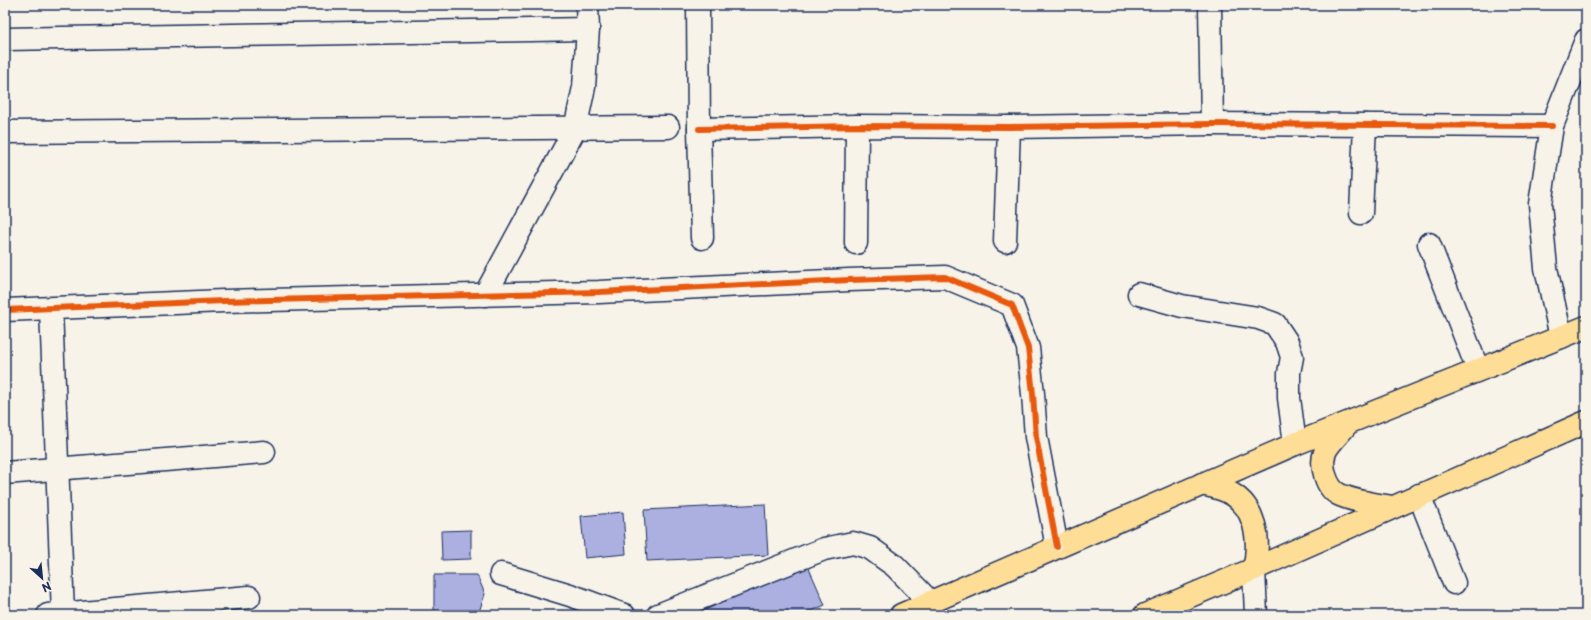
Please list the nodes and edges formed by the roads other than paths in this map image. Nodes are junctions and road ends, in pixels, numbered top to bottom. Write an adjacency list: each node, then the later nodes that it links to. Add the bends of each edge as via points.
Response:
1 (587, 5): 4 (street)
2 (698, 5): 14 (street)
3 (1210, 5): 7 (street)
4 (588, 29): 5 (street); 13 (street, via 584,87)
5 (5, 39)
6 (1586, 40): 10 (street)
7 (1212, 124): 9 (street); 11 (street)
8 (858, 126): 11 (street); 14 (street); 19 (street)
9 (1365, 126): 10 (street); 16 (street)
10 (1552, 126): 26 (street, via 1540,204 1546,268)
11 (1009, 127): 18 (street)
12 (668, 128): 13 (street)
13 (575, 129): 15 (street); 22 (street)
14 (699, 129): 17 (street)
15 (5, 132)
16 (1361, 213)
17 (702, 238)
18 (1005, 241)
19 (856, 243)
20 (1429, 244): 27 (street)
21 (1139, 294): 30 (street, via 1182,306 1258,318 1275,324 1287,342 1292,357 1289,398)
22 (485, 295): 23 (street, via 224,301); 37 (street, via 945,277 1012,305 1028,348 1036,437)
23 (51, 309): 24 (street); 32 (street)
24 (5, 310)
25 (1586, 327): 26 (main road)
26 (1561, 337): 27 (main road)
27 (1478, 370): 29 (main road)
28 (1586, 422): 35 (main road)
29 (1347, 424): 30 (main road); 36 (main road, via 1325,451 1323,469 1327,481 1338,495)
30 (1295, 444): 34 (main road)
31 (264, 452): 32 (street)
32 (58, 468): 33 (street); 43 (street)
33 (5, 473)
34 (1202, 484): 37 (main road); 38 (main road, via 1226,491 1243,503 1252,515 1258,554)
35 (1419, 495): 36 (main road); 40 (street)
36 (1392, 507): 38 (main road)
37 (1057, 547): 42 (main road)
38 (1254, 569): 47 (main road); 48 (street)
39 (501, 574): 44 (street)
40 (1454, 583)
41 (249, 597): 43 (street)
42 (930, 602): 45 (street, via 895,566 870,548 853,543 824,549); 46 (main road)
43 (55, 614)
44 (624, 615)
45 (658, 615)
46 (901, 615)
47 (1146, 615)
48 (1256, 615)

